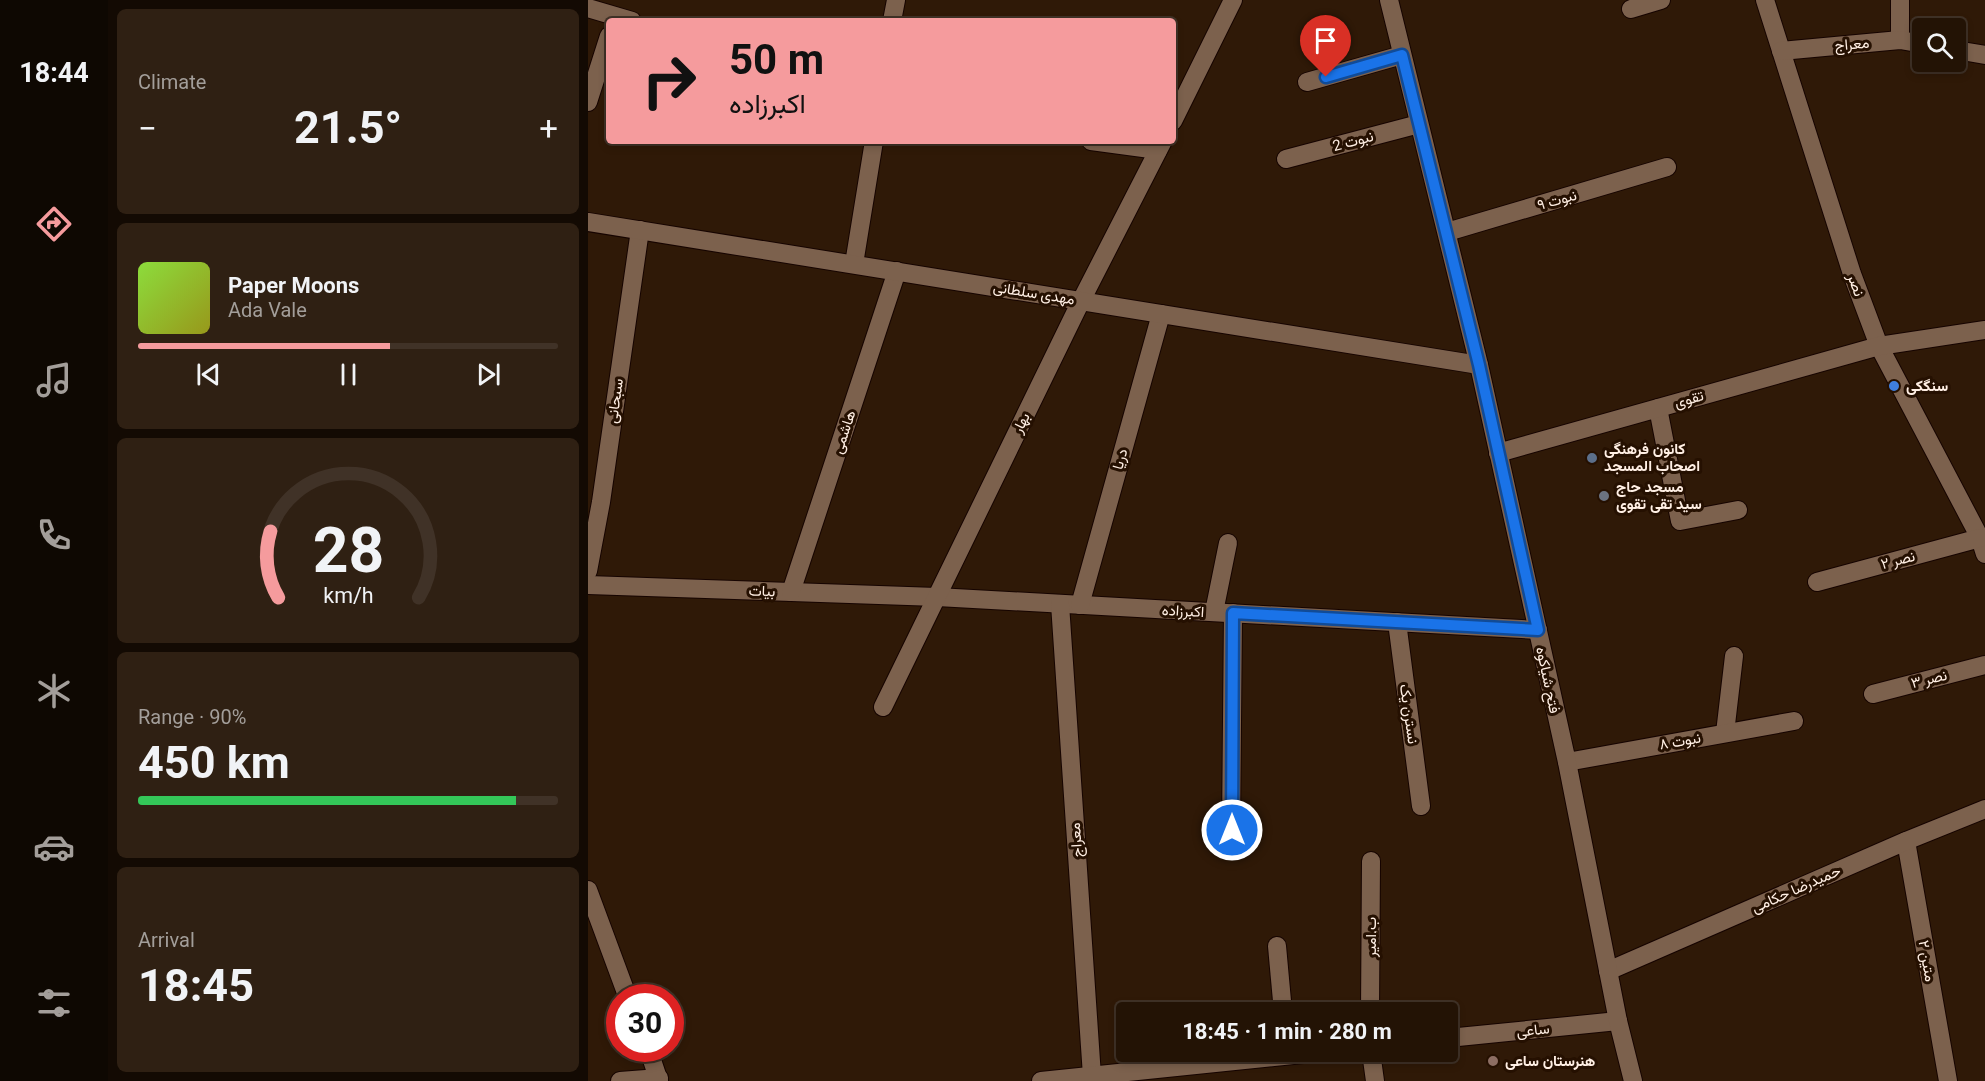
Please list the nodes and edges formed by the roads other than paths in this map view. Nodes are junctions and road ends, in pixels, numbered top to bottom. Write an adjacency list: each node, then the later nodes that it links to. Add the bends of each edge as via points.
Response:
1 (896, 0): 10 (street)
2 (1233, 0): 20 (street)
3 (1389, 0): 16 (street, فتح شیاکوه)
4 (1661, 0): 8 (street)
5 (1765, 0): 14 (street, نصر)
6 (1900, 0): 11 (street)
7 (588, 8): 9 (street)
8 (1631, 9)
9 (621, 14)
10 (893, 18)
11 (1900, 40): 12 (street, معراج); 14 (street, معراج)
12 (1912, 42)
13 (606, 45): 19 (street)
14 (1780, 51): 35 (street, نصر)
15 (1966, 52): 17 (street)
16 (1402, 55): 18 (street); 21 (street, فتح شیاکوه)
17 (1985, 55)
18 (1307, 82)
19 (588, 102)
20 (1176, 115)
21 (1419, 124): 25 (street, نبوت 2); 29 (street, فتح شیاکوه)
22 (873, 144): 30 (street)
23 (1133, 144): 24 (street)
24 (1161, 146): 32 (street, بهار)
25 (1286, 159)
26 (1667, 167): 29 (street, نبوت ۹)
27 (588, 222): 28 (street, مهدی سلطانی)
28 (640, 230): 30 (street, مهدی سلطانی); 39 (street, سبحانی)
29 (1447, 232): 36 (street, فتح شیاکوه)
30 (854, 264): 31 (street, مهدی سلطانی)
31 (897, 271): 32 (street, مهدی سلطانی); 46 (street, هاشمی)
32 (1081, 301): 33 (street, مهدی سلطانی); 47 (street, بهار)
33 (1161, 314): 36 (street, مهدی سلطانی); 49 (street, دریا)
34 (1985, 330): 35 (street, تقوی)
35 (1879, 346): 37 (street, تقوی); 42 (street, نصر)
36 (1479, 365): 38 (street, فتح شیاکوه)
37 (1658, 408): 38 (street, تقوی); 40 (street, via 1680,521)
38 (1498, 453): 52 (street, فتح شیاکوه)
39 (594, 500): 43 (street, سبحانی)
40 (1738, 510)
41 (1228, 543): 50 (street)
42 (1983, 547): 44 (street, نصر ۲)
43 (588, 571)
44 (1817, 582)
45 (588, 585): 46 (street, بیات)
46 (791, 592): 47 (street, بیات)
47 (937, 597): 48 (street, اکبرزاده); 56 (street, بهار)
48 (1060, 604): 49 (street, اکبرزاده); 77 (street, معراج)
49 (1080, 605): 50 (street, اکبرزاده)
50 (1224, 613): 51 (street, اکبرزاده); 62 (street)
51 (1397, 622): 52 (street, اکبرزاده); 60 (street, نسترن یک)
52 (1538, 630): 59 (street, فتح شیاکوه)
53 (1734, 656): 58 (street)
54 (1985, 665): 55 (street, نصر ۳)
55 (1873, 694)
56 (883, 707)
57 (1794, 721): 58 (street, نبوت ۸)
58 (1725, 733): 59 (street, نبوت ۸)
59 (1566, 762): 67 (street, فتح شیاکوه)
60 (1422, 806)
61 (1985, 809): 63 (street, حمیدرضا حکامی)
62 (1232, 830)
63 (1906, 841): 67 (street, حمیدرضا حکامی); 83 (street, متین ۲)
64 (1371, 861): 70 (street, ب.امیر)
65 (588, 890): 68 (street)
66 (1277, 946): 69 (street)
67 (1608, 971): 71 (street, فتح شیاکوه)
68 (623, 984)
69 (1282, 1002)
70 (1370, 1002)
71 (1618, 1021): 72 (street, ساعی); 82 (street, فتح شیاکوه)
72 (1458, 1037)
73 (653, 1062): 78 (street)
74 (1251, 1062): 76 (street)
75 (1372, 1062): 81 (street)
76 (1210, 1072): 77 (street)
77 (1092, 1076): 80 (street)
78 (659, 1079): 79 (street)
79 (620, 1081)
80 (1041, 1081)
81 (1375, 1081)
82 (1633, 1081)
83 (1948, 1081)

